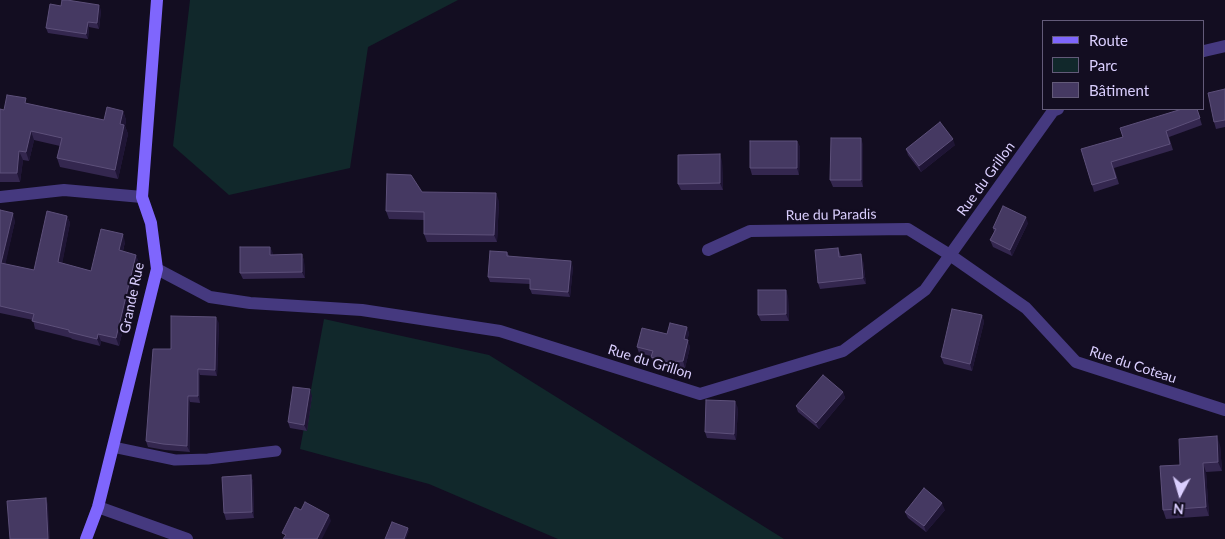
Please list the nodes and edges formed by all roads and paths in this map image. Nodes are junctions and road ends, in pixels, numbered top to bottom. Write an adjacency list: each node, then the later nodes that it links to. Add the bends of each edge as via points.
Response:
1 (157, 0): 6 (main road, Grande Rue)
2 (1225, 46): 3 (street)
3 (1205, 51)
4 (1056, 110): 8 (street, Rue du Grillon)
5 (0, 197): 6 (street, via 64,190)
6 (142, 197): 9 (main road, Grande Rue, via 151,223)
7 (708, 250): 8 (street, Rue du Paradis, via 750,231 908,229)
8 (950, 255): 9 (street, Rue du Grillon, via 925,290 843,352 700,394 500,331 362,310 250,303 210,297); 10 (street, Rue du Coteau, via 1026,308 1076,362)
9 (157, 268): 11 (main road, Grande Rue)
10 (1225, 410)
11 (113, 447): 12 (lane, via 175,460); 13 (main road, Grande Rue)
12 (276, 451)
13 (98, 507): 14 (main road, Grande Rue); 15 (street)
14 (86, 539)
15 (187, 539)

